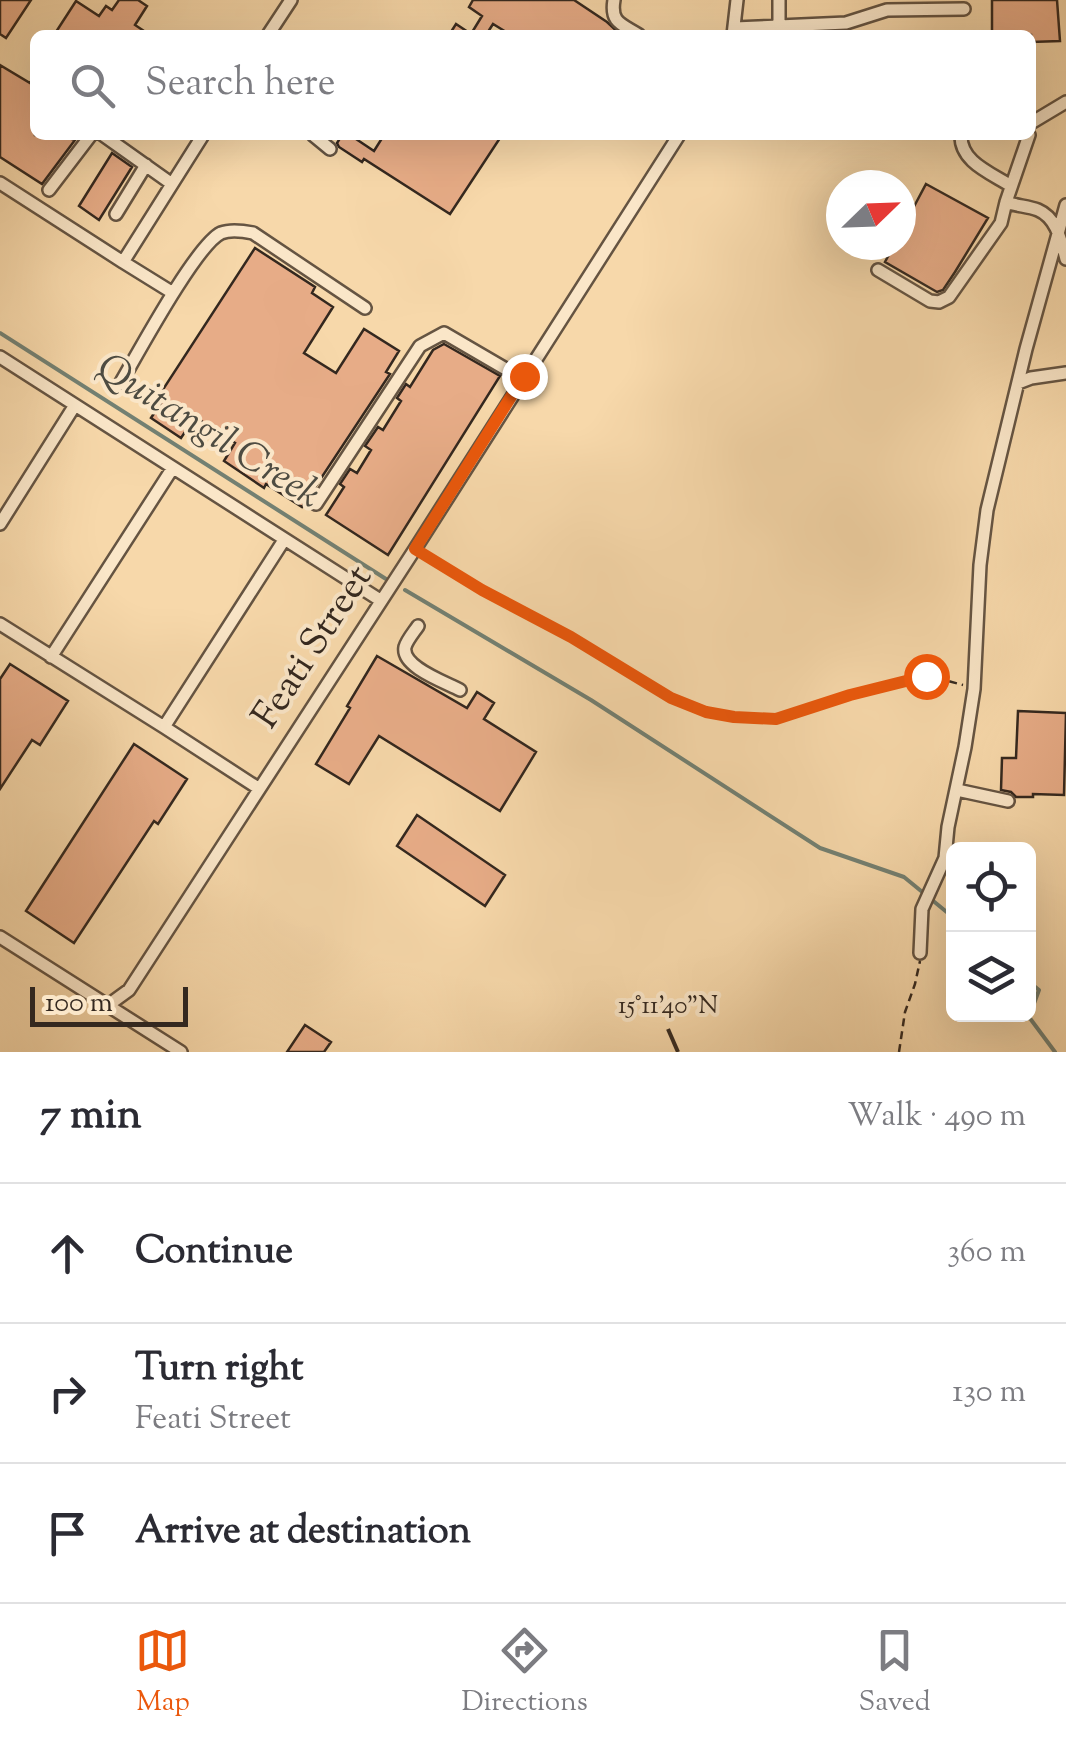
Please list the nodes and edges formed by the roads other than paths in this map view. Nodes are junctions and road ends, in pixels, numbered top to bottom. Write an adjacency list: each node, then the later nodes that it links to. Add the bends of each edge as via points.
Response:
1 (291, 0): 7 (street)
2 (614, 0): 8 (street, via 616,20)
3 (736, 0): 9 (street)
4 (778, 0): 6 (street)
5 (964, 9): 6 (street, via 887,10 846,22)
6 (779, 27): 10 (street)
7 (271, 30)
8 (631, 30)
9 (734, 30)
10 (752, 30)
11 (1066, 102): 12 (street)
12 (1036, 123)
13 (87, 140): 25 (street)
14 (110, 140): 21 (street)
15 (200, 140): 23 (street)
16 (319, 140): 20 (street)
17 (676, 140): 37 (street, Feati Street)
18 (961, 140): 24 (street, via 970,160)
19 (1027, 140): 24 (street)
20 (330, 149)
21 (146, 165): 23 (street); 28 (street)
22 (0, 183): 31 (street)
23 (172, 184): 31 (street)
24 (1011, 186): 26 (street)
25 (49, 190)
26 (1006, 202): 29 (street, via 1044,213); 32 (street, via 997,230 944,300 930,301)
27 (1066, 205): 29 (street)
28 (116, 214)
29 (1058, 231): 30 (street); 38 (street)
30 (1066, 258)
31 (122, 262): 33 (street)
32 (878, 270)
33 (173, 293): 34 (street, via 210,241 239,230); 39 (street)
34 (365, 308)
35 (0, 357): 40 (street)
36 (1066, 373): 38 (street)
37 (524, 376): 42 (street, via 444,333 430,339); 45 (street, Feati Street)
38 (1018, 383): 52 (street, via 986,510 974,689)
39 (120, 384)
40 (75, 405): 41 (street); 43 (street)
41 (172, 468): 44 (street); 48 (street)
42 (316, 504)
43 (0, 524)
44 (284, 540): 45 (street); 50 (street)
45 (380, 600): 51 (street, Feati Street)
46 (0, 624): 48 (street)
47 (418, 626): 49 (street, via 406,644 407,660)
48 (51, 657): 50 (street)
49 (460, 690)
50 (164, 727): 51 (street)
51 (258, 788): 56 (street, Feati Street, via 129,990)
52 (957, 790): 53 (street); 55 (street, via 945,858 920,917)
53 (1008, 801)
54 (0, 937): 56 (street)
55 (920, 953)
56 (107, 1006): 57 (street)
57 (181, 1052)

